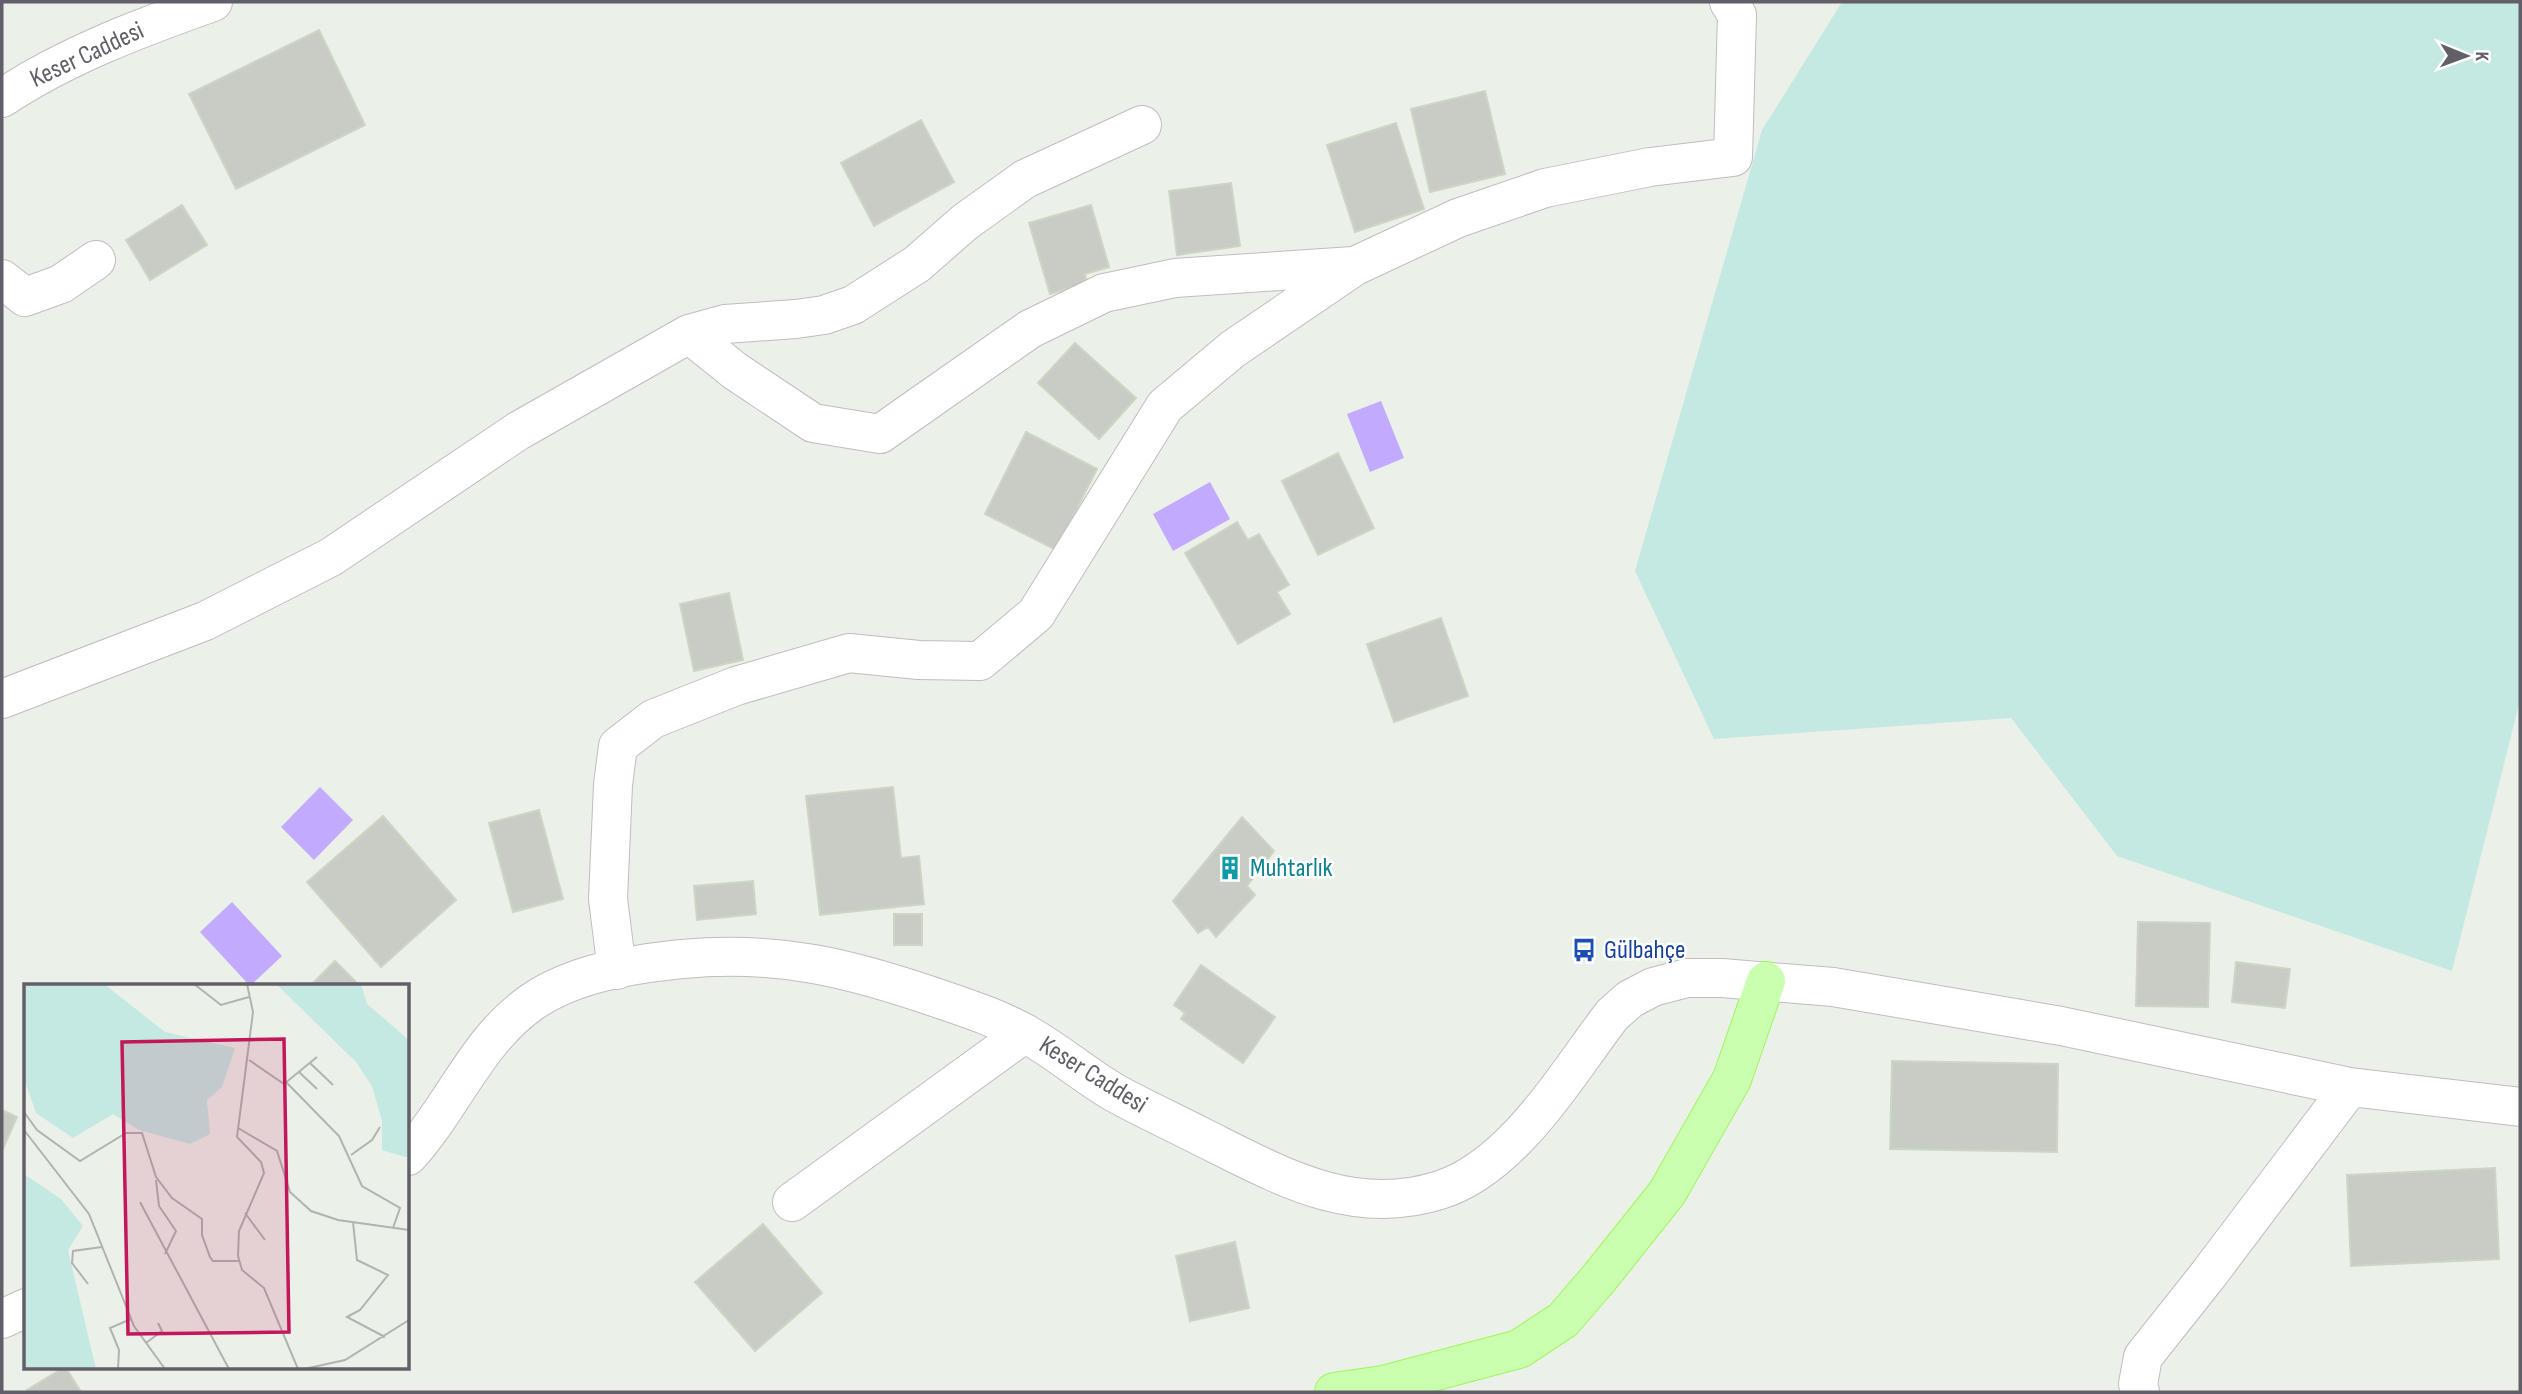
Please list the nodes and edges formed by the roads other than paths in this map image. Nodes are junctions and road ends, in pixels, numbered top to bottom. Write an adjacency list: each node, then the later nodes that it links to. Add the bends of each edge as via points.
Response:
1 (213, 2): 3 (street, Keser Caddesi)
2 (1729, 2): 7 (street, via 1737,15 1734,157 1650,167 1545,188 1458,218)
3 (125, 17): 4 (street, Keser Caddesi, via 70,59)
4 (2, 98)
5 (1142, 125): 9 (street, via 1025,179 917,264 853,305 796,320 725,324)
6 (96, 260): 8 (street, via 61,284 25,297)
7 (1355, 266): 9 (street, via 1175,278 1104,293 1030,329 880,434 813,424); 11 (street, via 1233,349 1165,406 1036,614 980,661 849,653 736,686 653,719 618,746 608,899)
8 (2, 279)
9 (689, 334): 10 (street, via 518,431 331,557 205,621)
10 (2, 699)
11 (617, 970): 13 (street, Keser Caddesi, via 710,956 820,964 872,976); 16 (street, Keser Caddesi, via 562,986 509,1020 479,1054 429,1133)
12 (1766, 981): 13 (street, Keser Caddesi, via 1687,978 1630,999 1612,1014 1525,1131 1500,1156 1442,1190 1406,1199 1333,1194 1279,1176 1115,1092); 14 (street, Keser Caddesi, via 1833,987 2061,1026); 20 (main road, via 1732,1079 1667,1193 1563,1320 1519,1349 1383,1385)
13 (1025, 1033): 17 (street)
14 (2350, 1087): 15 (street, Keser Caddesi); 21 (street, via 2143,1357)
15 (2520, 1107)
16 (410, 1154)
17 (792, 1202)
18 (24, 1309): 19 (street)
19 (2, 1319)
20 (1334, 1392)
21 (2140, 1392)

